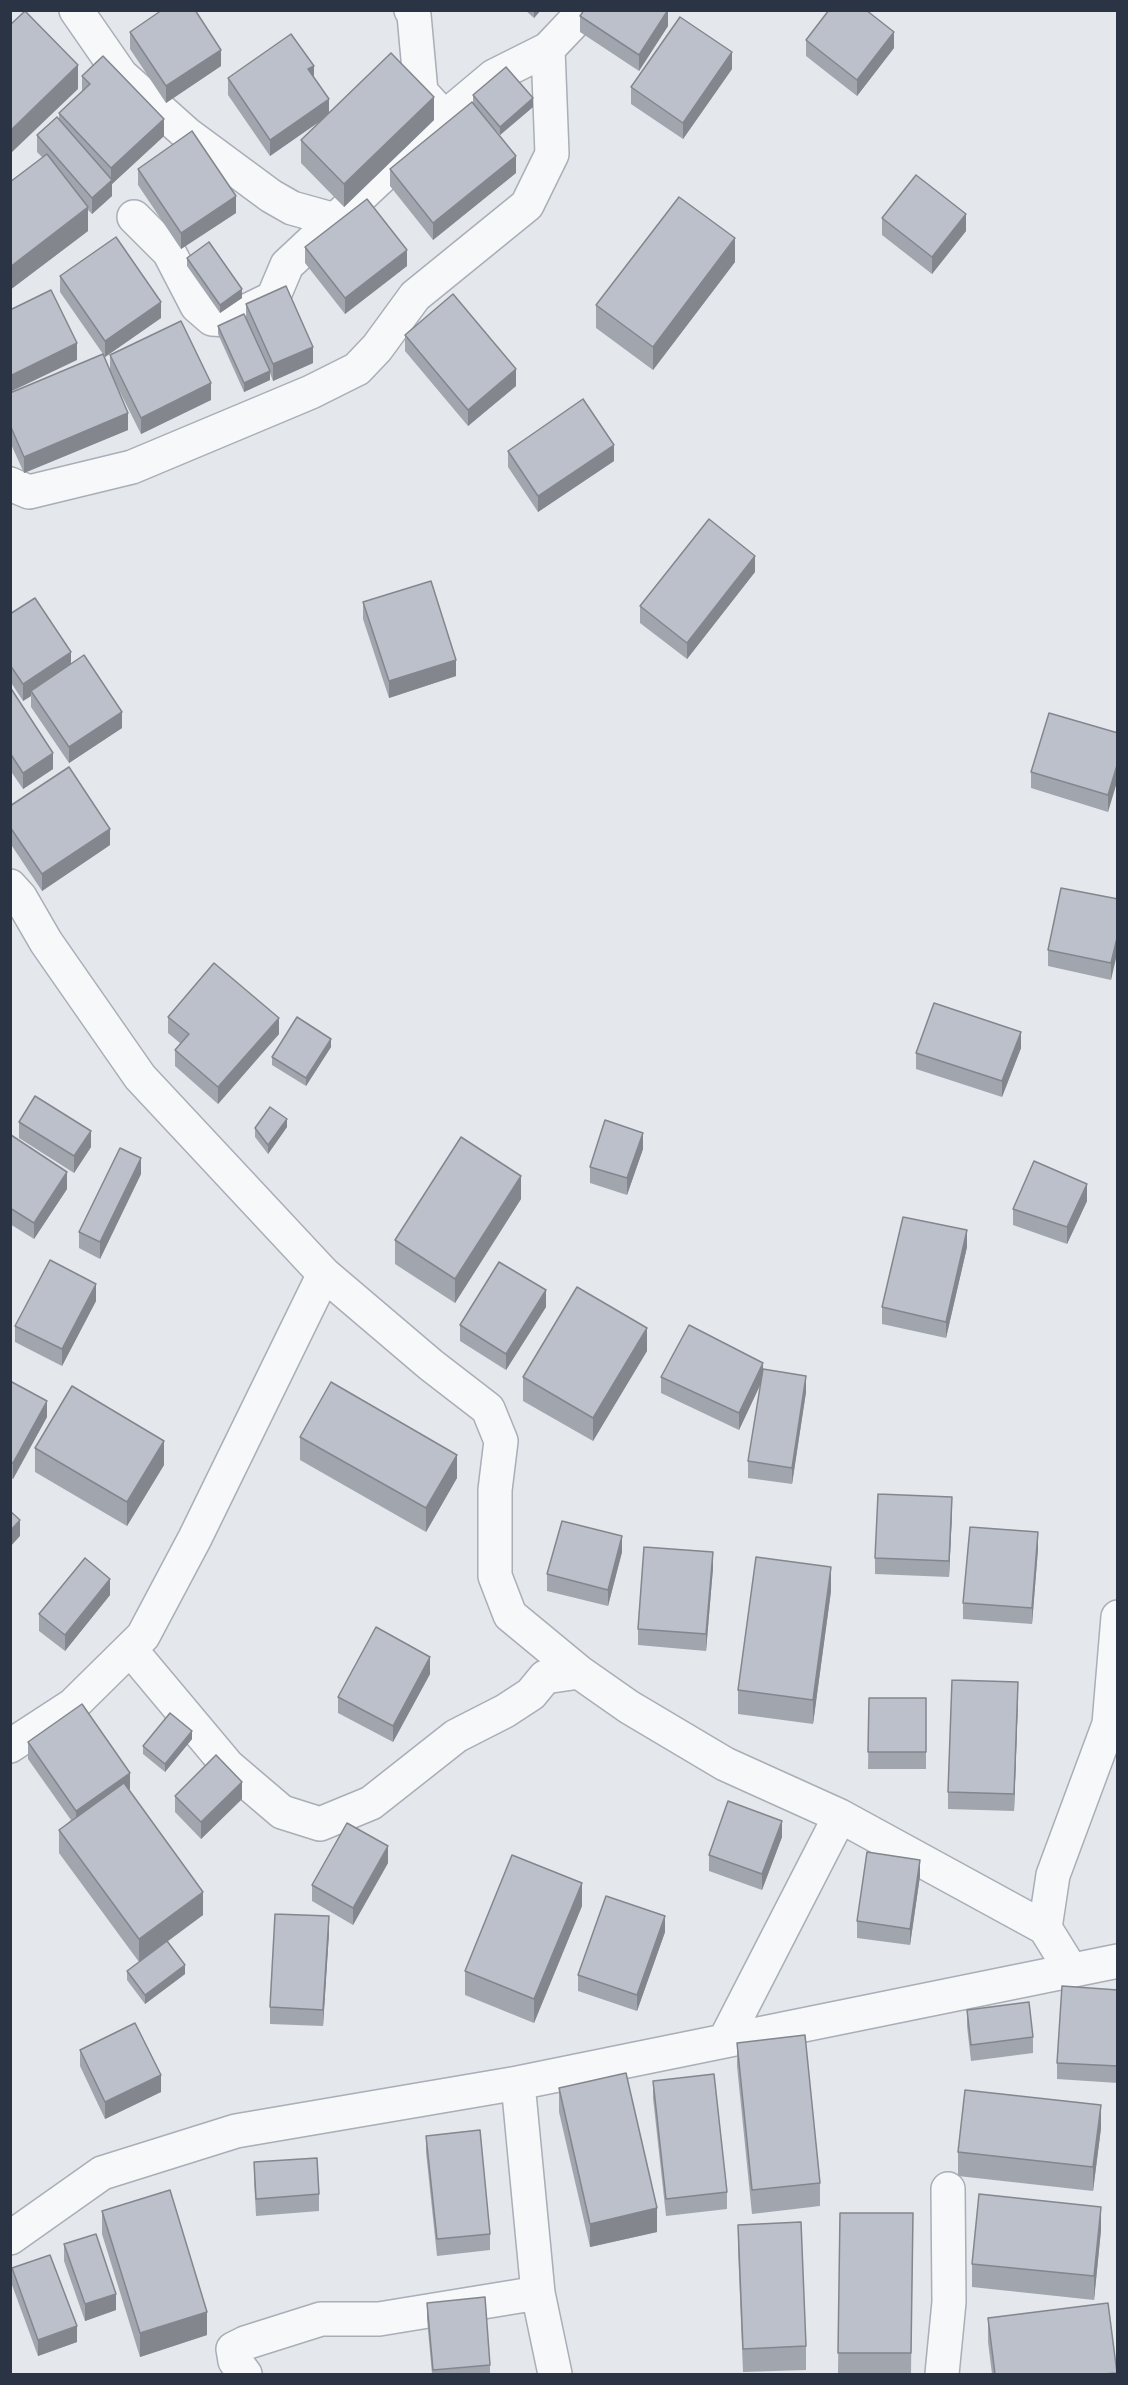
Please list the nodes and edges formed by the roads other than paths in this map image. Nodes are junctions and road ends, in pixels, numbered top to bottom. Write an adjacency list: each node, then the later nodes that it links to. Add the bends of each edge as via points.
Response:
1 (76, 10): 7 (street, via 121,75 187,134 271,196 292,208)
2 (411, 10): 5 (street, via 421,92)
3 (585, 10): 4 (street)
4 (548, 49): 5 (street, via 494,76); 8 (street, via 552,154 527,205 415,296 357,369 132,467 29,492)
5 (445, 117): 7 (street)
6 (134, 217): 7 (street, via 169,252 197,306 212,319 228,320 273,298 287,265)
7 (335, 220)
8 (10, 484)
9 (15, 891): 10 (street, via 140,1077)
10 (324, 1274): 12 (street, via 195,1538 143,1636); 13 (street, via 488,1409 501,1441 495,1490 495,1576 510,1615)
11 (1118, 1617): 16 (street, via 1109,1724 1053,1875)
12 (130, 1649): 13 (street, via 228,1766 282,1812 320,1824 371,1803 391,1790 456,1736 505,1712 531,1694 545,1677); 14 (street, via 73,1705)
13 (579, 1672): 15 (street, via 725,1764)
14 (10, 1746)
15 (840, 1816): 16 (street); 19 (street)
16 (1045, 1928): 18 (street)
17 (1118, 1961): 18 (street)
18 (1071, 1970): 19 (street)
19 (724, 2040): 20 (street)
20 (518, 2083): 22 (street, via 236,2131 102,2173); 23 (street)
21 (948, 2189): 26 (street, via 949,2302)
22 (10, 2238)
23 (538, 2293): 24 (street, via 379,2319 321,2319 233,2349 235,2361); 25 (street)
24 (245, 2374)
25 (555, 2374)
26 (942, 2374)

